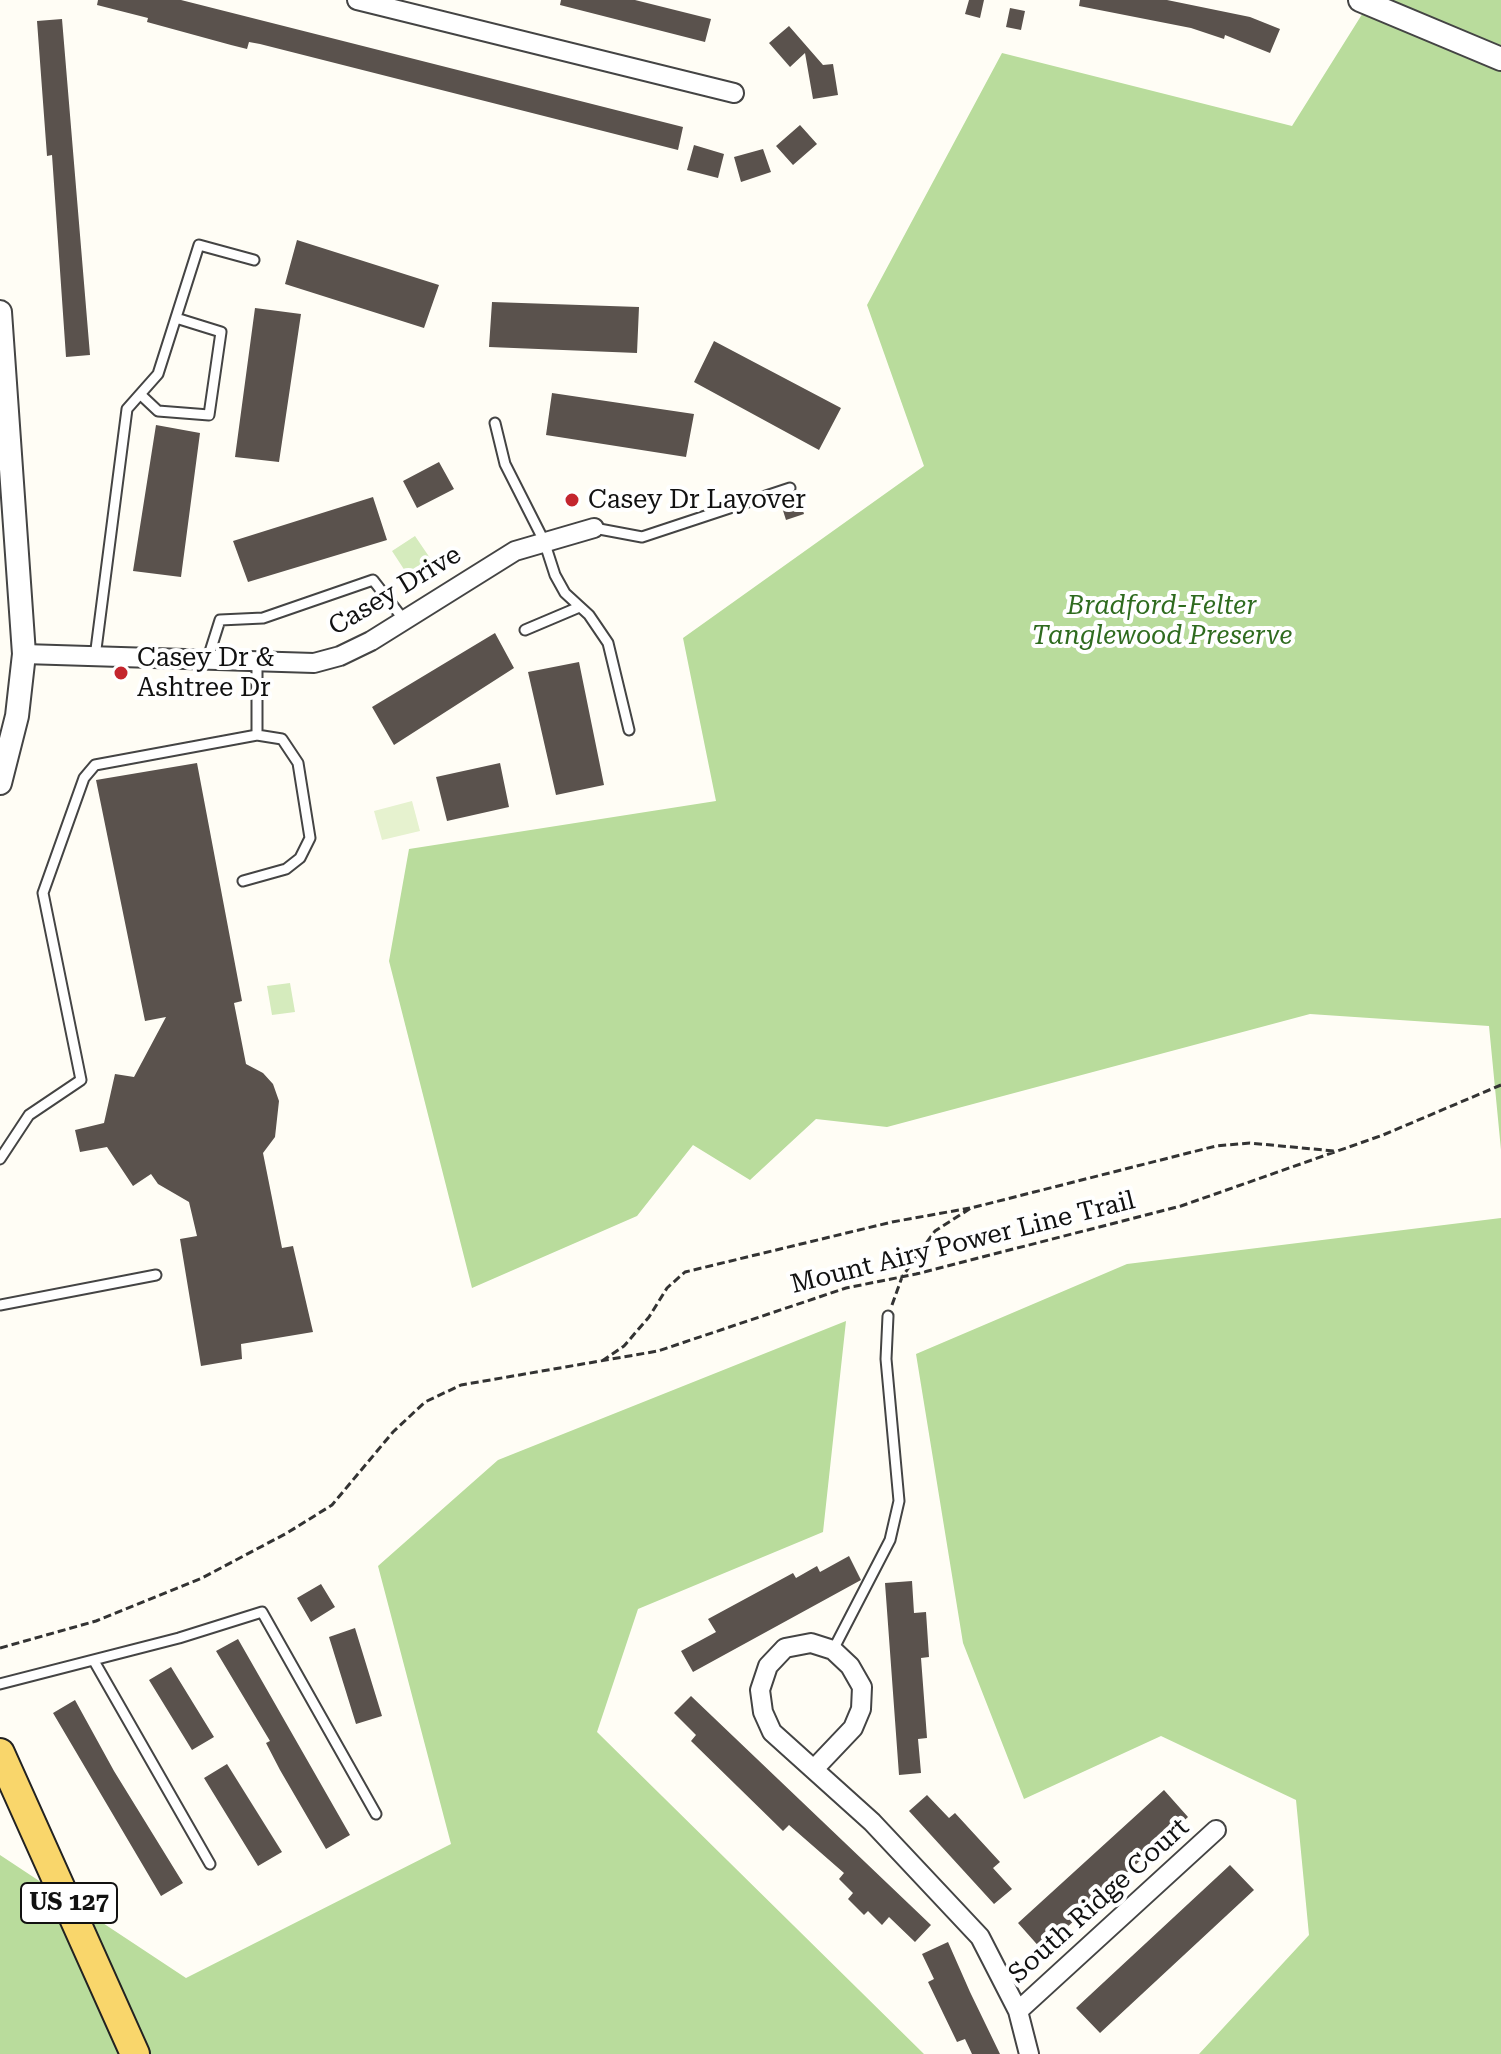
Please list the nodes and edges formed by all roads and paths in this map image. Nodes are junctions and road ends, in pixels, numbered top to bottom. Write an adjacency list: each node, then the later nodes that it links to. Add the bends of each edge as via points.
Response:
1 (357, 0): 4 (street)
2 (1360, 0): 3 (street)
3 (1501, 59)
4 (734, 93)
5 (254, 260): 7 (lane, via 199,245)
6 (0, 312): 16 (street)
7 (176, 318): 8 (lane, via 158,374); 8 (lane, via 221,332 209,415 158,411)
8 (141, 395): 17 (lane, via 127,409)
9 (495, 423): 12 (lane, via 516,493)
10 (790, 488): 11 (lane, via 642,537)
11 (594, 528): 12 (street, Casey Drive)
12 (544, 541): 13 (lane, via 555,575); 14 (street, Casey Drive, via 492,562)
13 (577, 608): 15 (lane); 20 (lane, via 589,615 608,643)
14 (404, 620): 18 (lane, via 373,580 263,618 220,620); 19 (street, Casey Drive, via 340,656 314,663)
15 (525, 630)
16 (24, 654): 17 (street, Casey Drive); 22 (street, via 17,716)
17 (95, 657): 18 (street, Casey Drive)
18 (207, 661): 19 (street, Casey Drive)
19 (257, 663): 21 (lane)
20 (629, 730)
21 (257, 735): 23 (lane, via 282,739 298,763 310,838 300,858 286,869); 26 (lane, via 95,765 84,778 43,893 81,1080 29,1115)
22 (0, 783)
23 (243, 881)
24 (1501, 1085): 25 (path, Mount Airy Power Line Trail)
25 (1336, 1151): 27 (path, Mount Airy Power Line Trail, via 1250,1143 1216,1146); 29 (path, Mount Airy Power Line Trail, via 1181,1206)
26 (0, 1159)
27 (971, 1208): 29 (path, via 935,1231); 32 (path, Mount Airy Power Line Trail, via 863,1228 685,1272 624,1346)
28 (156, 1275): 30 (lane)
29 (902, 1277): 31 (path); 32 (path, Mount Airy Power Line Trail, via 846,1288 658,1351)
30 (0, 1305)
31 (888, 1316): 34 (lane, via 886,1359 899,1501 890,1540)
32 (599, 1363): 33 (path, Mount Airy Power Line Trail, via 461,1385 425,1402 332,1505 287,1533 202,1578 96,1621)
33 (0, 1648)
34 (833, 1650): 38 (street, via 862,1687 861,1709 853,1728); 38 (street, via 811,1643 785,1648 768,1666 760,1690 772,1732)
35 (94, 1661): 36 (lane); 39 (lane, via 262,1612); 41 (lane)
36 (0, 1684)
37 (0, 1753): 43 (main road, US 127)
38 (815, 1768): 42 (street, via 955,1906 980,1937)
39 (376, 1814)
40 (1216, 1830): 42 (street, South Ridge Court)
41 (210, 1864)
42 (1018, 2011): 44 (street)
43 (135, 2054)
44 (1029, 2054)

